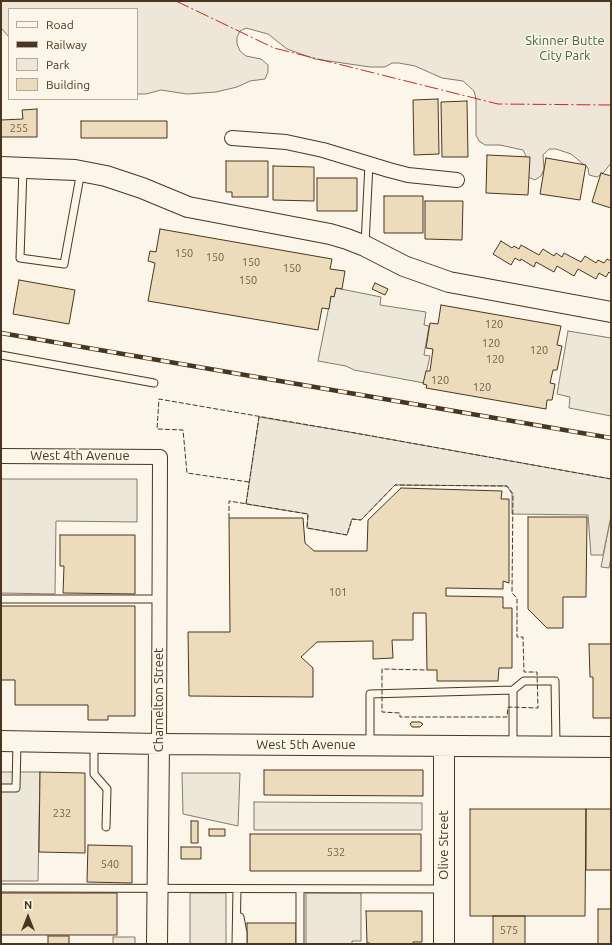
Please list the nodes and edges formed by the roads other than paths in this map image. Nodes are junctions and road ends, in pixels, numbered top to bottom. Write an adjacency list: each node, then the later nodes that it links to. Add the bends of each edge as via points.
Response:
1 (232, 138): 2 (street, via 286,142)
2 (369, 164): 6 (street, via 408,174); 7 (lane)
3 (1, 167): 4 (street)
4 (23, 167): 5 (street); 5 (lane, via 20,258 64,264)
5 (81, 171): 7 (street, via 142,188 188,207 330,234)
6 (458, 180)
7 (365, 246): 8 (street, via 404,266 449,282)
8 (611, 312)
9 (1, 355): 10 (lane)
10 (154, 383)
11 (1, 456): 12 (street, West 4th Avenue)
12 (160, 457): 14 (street, Charnelton Street)
13 (1, 599): 14 (lane)
14 (159, 599): 18 (street, Charnelton Street)
15 (513, 690): 19 (lane, via 370,694); 21 (lane); 22 (lane, via 524,681 555,681)
16 (9, 741): 17 (street, West 5th Avenue); 24 (lane, via 16,788)
17 (94, 743): 18 (street, West 5th Avenue); 25 (lane, via 94,774 107,789)
18 (159, 744): 19 (street, West 5th Avenue); 27 (street, Charnelton Street)
19 (370, 745): 20 (street, West 5th Avenue)
20 (444, 746): 21 (street, West 5th Avenue); 30 (street, Olive Street)
21 (513, 746): 22 (street, West 5th Avenue)
22 (556, 747): 23 (street, West 5th Avenue)
23 (611, 747)
24 (1, 788)
25 (106, 827)
26 (1, 888): 27 (lane)
27 (157, 888): 28 (lane); 32 (street, Charnelton Street)
28 (237, 889): 29 (lane); 31 (lane)
29 (300, 889): 30 (lane); 35 (lane)
30 (444, 889): 36 (street, Olive Street)
31 (237, 903): 33 (lane); 34 (lane)
32 (157, 944)
33 (236, 944)
34 (243, 944)
35 (300, 944)
36 (444, 944)

